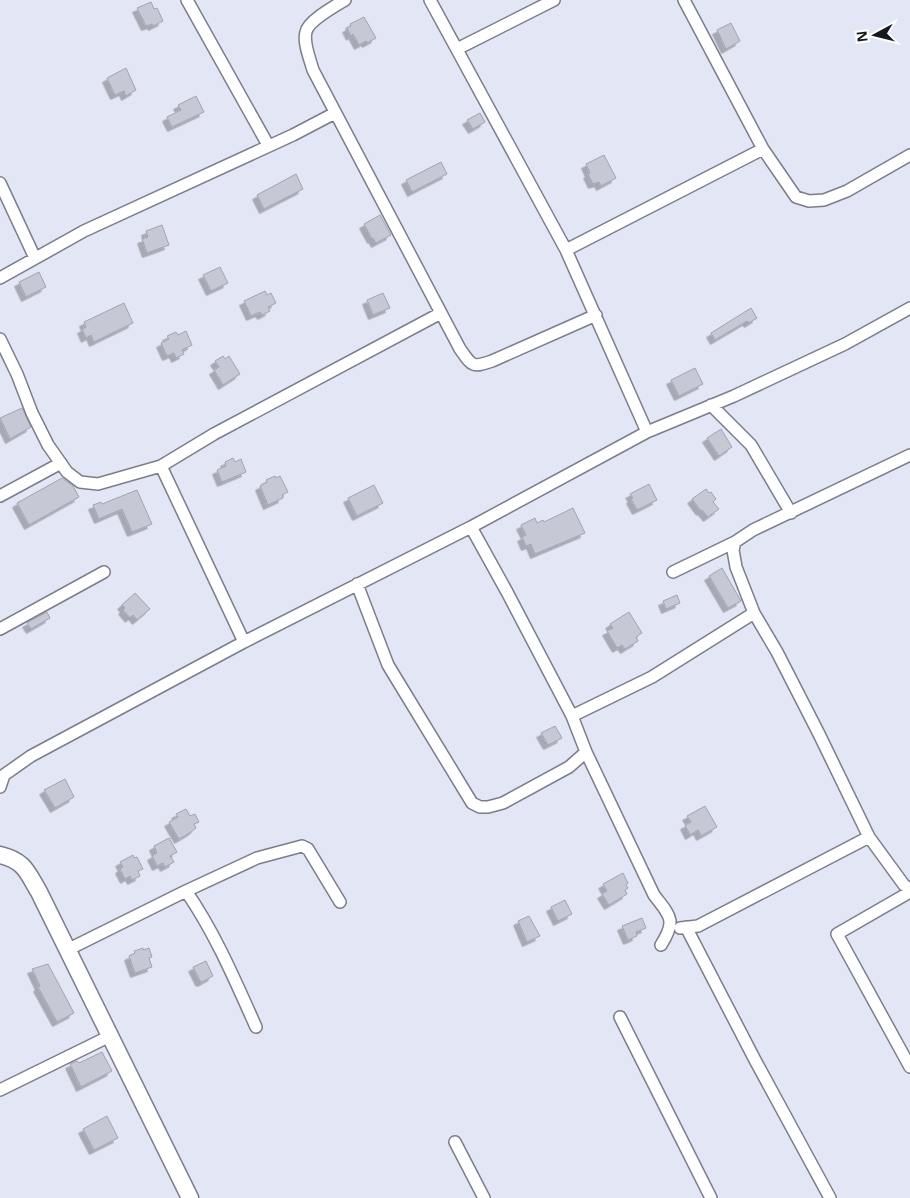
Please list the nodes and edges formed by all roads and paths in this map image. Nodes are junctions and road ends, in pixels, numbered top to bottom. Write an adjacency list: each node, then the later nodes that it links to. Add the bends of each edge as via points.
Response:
1 (187, 0): 8 (street)
2 (345, 0): 7 (street, via 310,24 306,32 312,70)
3 (430, 0): 6 (street)
4 (554, 0): 6 (street)
5 (684, 0): 9 (street)
6 (457, 49): 12 (street)
7 (335, 113): 8 (street); 16 (street)
8 (268, 145): 13 (street, via 84,231)
9 (763, 149): 10 (street, via 796,197 809,201 824,200 846,191); 12 (street)
10 (910, 154)
11 (0, 183): 13 (street)
12 (566, 250): 17 (street)
13 (35, 258): 14 (street)
14 (0, 278)
15 (910, 308): 19 (street, via 845,344)
16 (441, 313): 17 (street, via 460,349 470,364 476,366); 23 (street, via 214,434)
17 (596, 315): 20 (street)
18 (0, 339): 22 (street, via 32,413)
19 (711, 405): 20 (street); 25 (street, via 752,445)
20 (647, 432): 26 (street)
21 (910, 455): 25 (street)
22 (61, 463): 23 (street, via 80,482 98,484); 24 (street)
23 (161, 466): 33 (street)
24 (0, 496)
25 (791, 513): 27 (street, via 752,530)
26 (471, 527): 30 (street); 34 (street)
27 (735, 542): 29 (street); 31 (street, via 736,567)
28 (104, 572): 32 (street)
29 (673, 572)
30 (357, 584): 33 (street); 35 (street, via 388,665 472,803 480,807 503,803 569,767)
31 (754, 613): 34 (street, via 652,677); 37 (street, via 777,652)
32 (0, 630)
33 (244, 642): 36 (street, via 31,756 4,775)
34 (572, 716): 35 (street)
35 (586, 752): 43 (street, via 654,895 668,912)
36 (0, 787)
37 (869, 837): 41 (street); 44 (street, via 698,926)
38 (0, 851): 39 (street)
39 (0, 855): 46 (street, via 22,864)
40 (186, 891): 42 (street, via 257,858 302,846 308,849); 46 (street); 48 (street, via 203,916)
41 (910, 891): 50 (street, via 837,934)
42 (340, 902)
43 (670, 928): 44 (street); 45 (street)
44 (686, 928): 56 (street)
45 (661, 945)
46 (68, 950): 49 (street)
47 (620, 1017): 55 (street)
48 (256, 1027)
49 (110, 1036): 51 (street); 53 (street)
50 (910, 1067)
51 (0, 1090)
52 (455, 1142): 54 (street)
53 (190, 1198)
54 (484, 1198)
55 (711, 1198)
56 (830, 1198)

